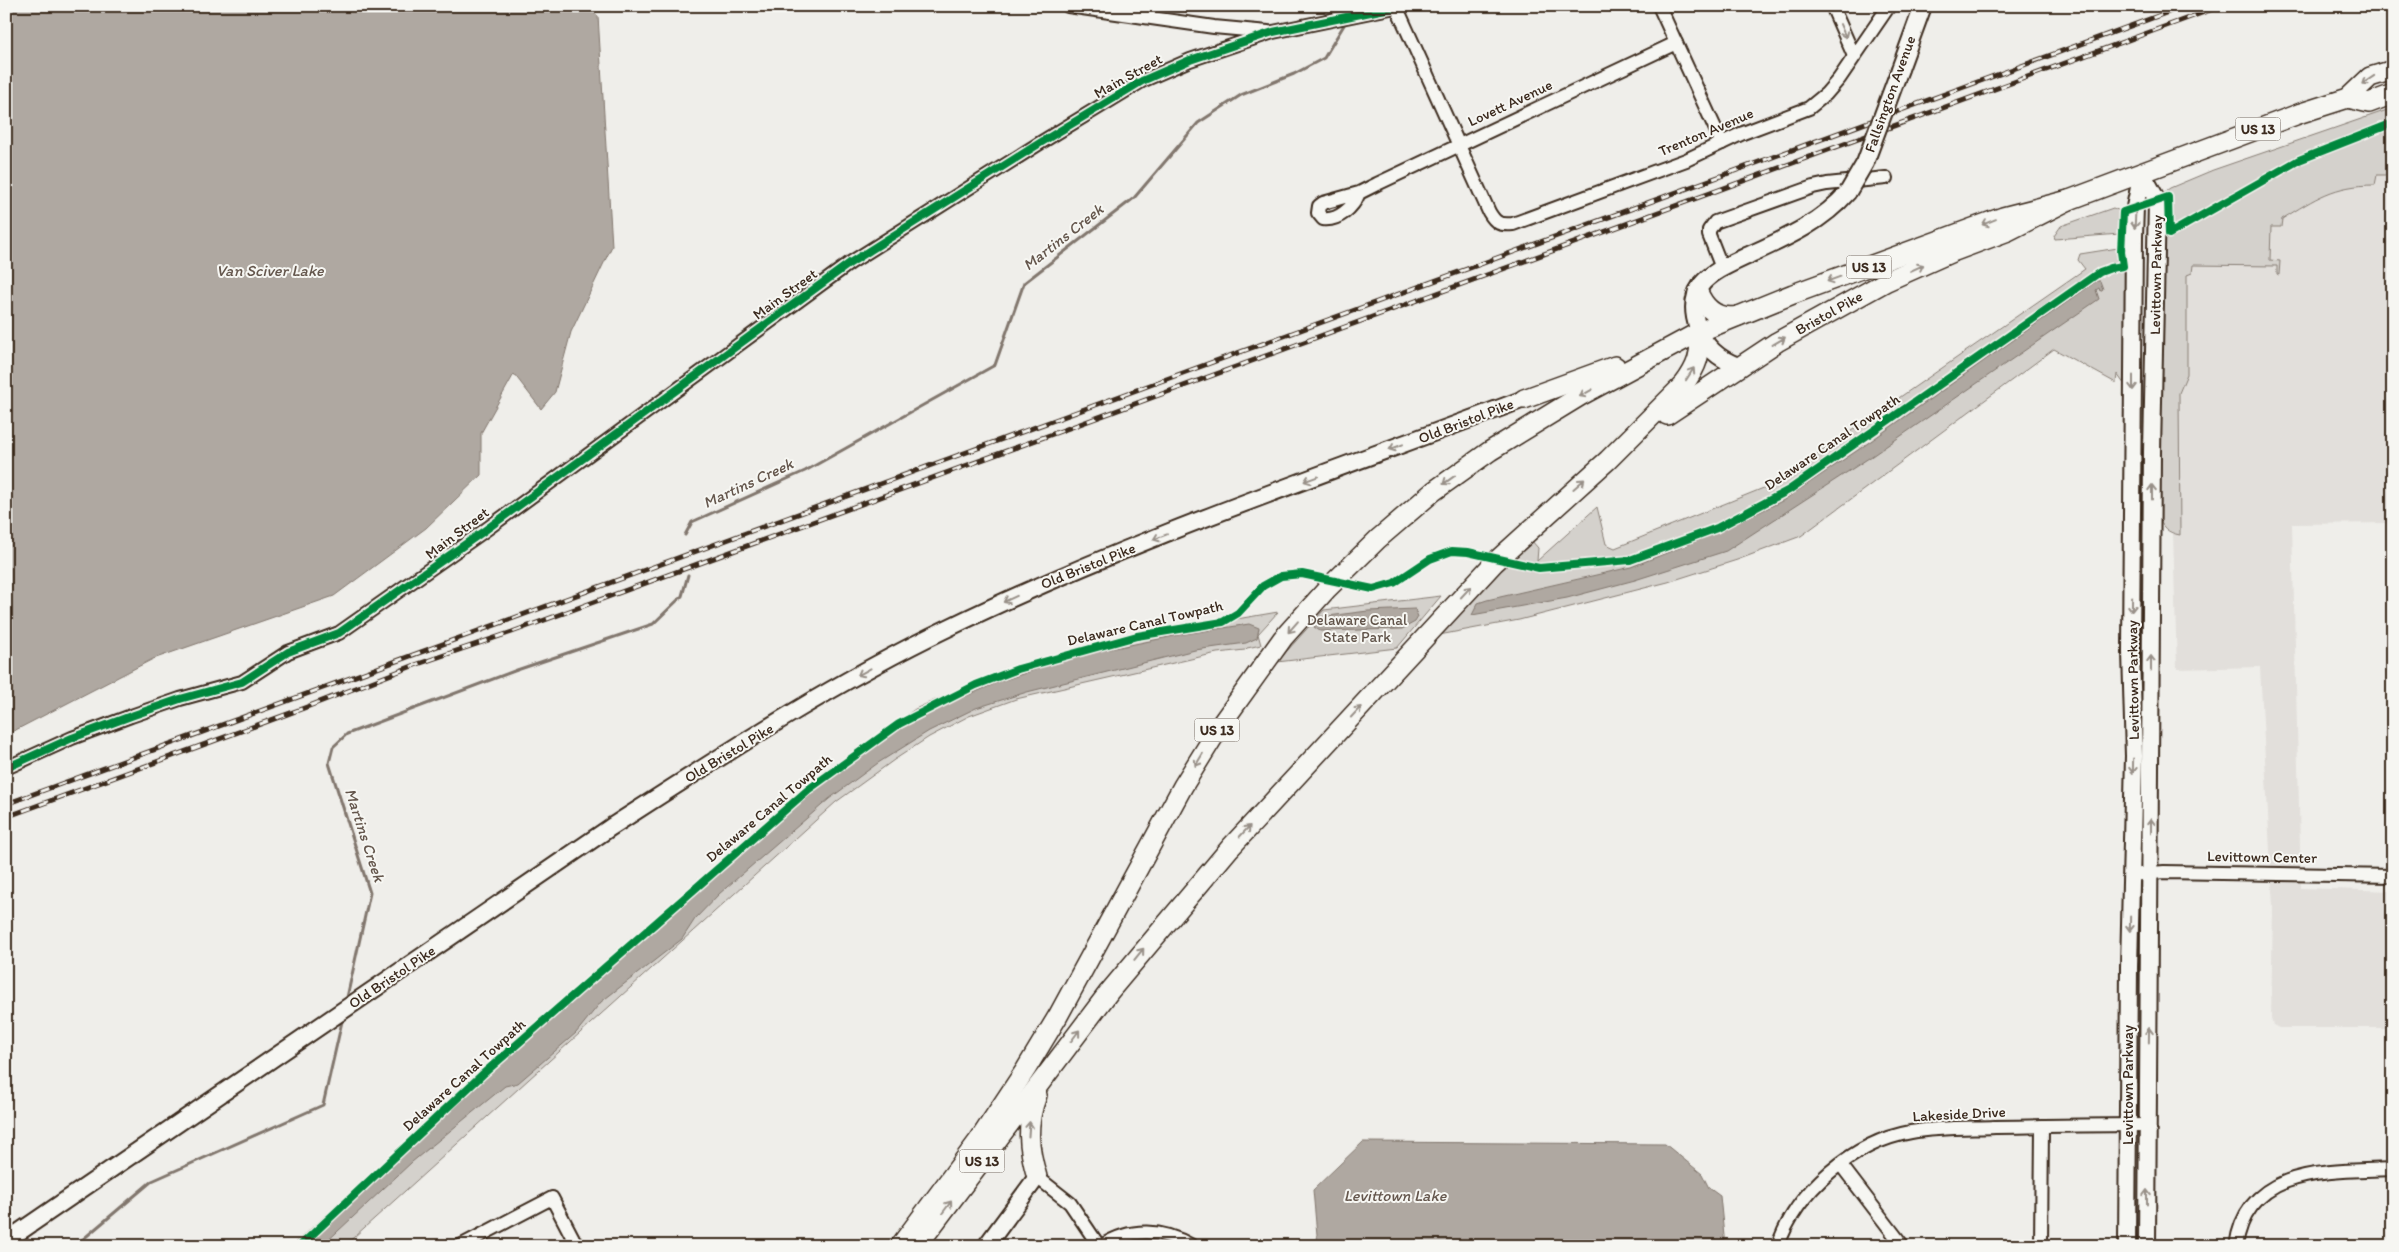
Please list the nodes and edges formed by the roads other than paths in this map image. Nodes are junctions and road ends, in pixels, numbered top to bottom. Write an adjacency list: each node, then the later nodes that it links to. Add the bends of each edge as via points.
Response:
1 (1068, 6): 7 (street)
2 (1659, 6): 9 (street)
3 (1832, 6): 10 (street, one-way to 10)
4 (1889, 6): 10 (street, Trenton Avenue)
5 (1923, 6): 20 (main road, Fallsington Avenue, bridge, via 1865,163 1848,192 1816,221)
6 (1399, 7): 8 (street, Main Street); 15 (street)
7 (1135, 11): 8 (street)
8 (1273, 32): 28 (street, Main Street, via 1161,72 1015,158 844,268 339,633 288,652 242,682 131,716)
9 (1676, 43): 14 (street); 15 (street, Lovett Avenue)
10 (1854, 56): 14 (street, Trenton Avenue, via 1826,94 1809,108)
11 (2393, 70): 13 (highway, Bristol Pike / US 13, one-way to 13, via 2370,78)
12 (2393, 94): 13 (highway, Bristol Pike / US 13, via 2369,103)
13 (2348, 98): 16 (highway, Bristol Pike / US 13)
14 (1722, 143): 15 (street, Trenton Avenue, via 1686,160 1514,224 1502,225 1494,220)
15 (1458, 146): 18 (street, Lovett Avenue)
16 (2142, 172): 19 (highway, Bristol Pike / US 13); 29 (main road, Levittown Parkway, one-way to 29, via 2135,207 2134,237 2131,652 2134,756); 30 (main road, Levittown Parkway, one-way to 16, via 2157,200)
17 (1886, 178): 20 (street, via 1813,187 1714,222 1709,236)
18 (1359, 194)
19 (2069, 200): 22 (highway, Bristol Pike / US 13, one-way to 22, via 2003,217); 25 (highway, Bristol Pike / US 13, one-way to 19, via 1887,282 2008,231)
20 (1722, 268): 21 (main road, Fallsington Avenue, via 1707,279)
21 (1698, 292): 22 (highway, via 1702,302 1713,312 1729,318); 23 (main road, via 1694,315)
22 (1739, 316): 23 (highway, Bristol Pike / US 13)
23 (1699, 332): 24 (highway, US 13); 25 (main road, via 1715,354); 27 (highway, one-way to 23, via 1689,377 1700,356)
24 (1675, 345): 26 (highway); 42 (highway, US 13, one-way to 42, via 1536,422 1434,491 1351,564 1288,632 1204,752 1022,1077)
25 (1738, 366): 27 (highway, Bristol Pike / US 13)
26 (1524, 399): 39 (main road, Old Bristol Pike, one-way to 39, via 1282,489 1055,579 923,640 811,703 611,827)
27 (1608, 460): 32 (highway, US 13, one-way to 27, via 1132,962 1230,848 1494,563)
28 (6, 768)
29 (2130, 875): 30 (street, Levittown Center); 33 (main road, Levittown Parkway, one-way to 33)
30 (2150, 875): 31 (street, Levittown Center, via 2164,872); 34 (main road, Levittown Parkway, one-way to 30)
31 (2393, 876)
32 (1046, 1075): 38 (highway, one-way to 32, via 1030,1152 1029,1126 1033,1106); 43 (highway, US 13, one-way to 32)
33 (2128, 1125): 34 (street, Lakeside Drive); 35 (street, Lakeside Drive); 50 (main road, Levittown Parkway)
34 (2148, 1125): 51 (main road, Levittown Parkway, one-way to 34)
35 (2042, 1126): 36 (street, Lakeside Drive, via 1911,1132 1880,1142); 49 (street)
36 (1841, 1165): 47 (street, Lakeside Drive, via 1799,1202); 48 (street)
37 (2393, 1169): 52 (street, via 2309,1174 2281,1182 2253,1206)
38 (1037, 1177): 44 (main road); 45 (street, via 1070,1203)
39 (6, 1241)
40 (460, 1246): 41 (street, via 552,1198)
41 (577, 1246)
42 (900, 1246)
43 (917, 1246)
44 (986, 1246)
45 (1100, 1246): 46 (street, via 1125,1235 1147,1232 1171,1236)
46 (1192, 1246)
47 (1778, 1246)
48 (1904, 1246)
49 (2041, 1246)
50 (2127, 1246)
51 (2147, 1246)
52 (2236, 1246)

